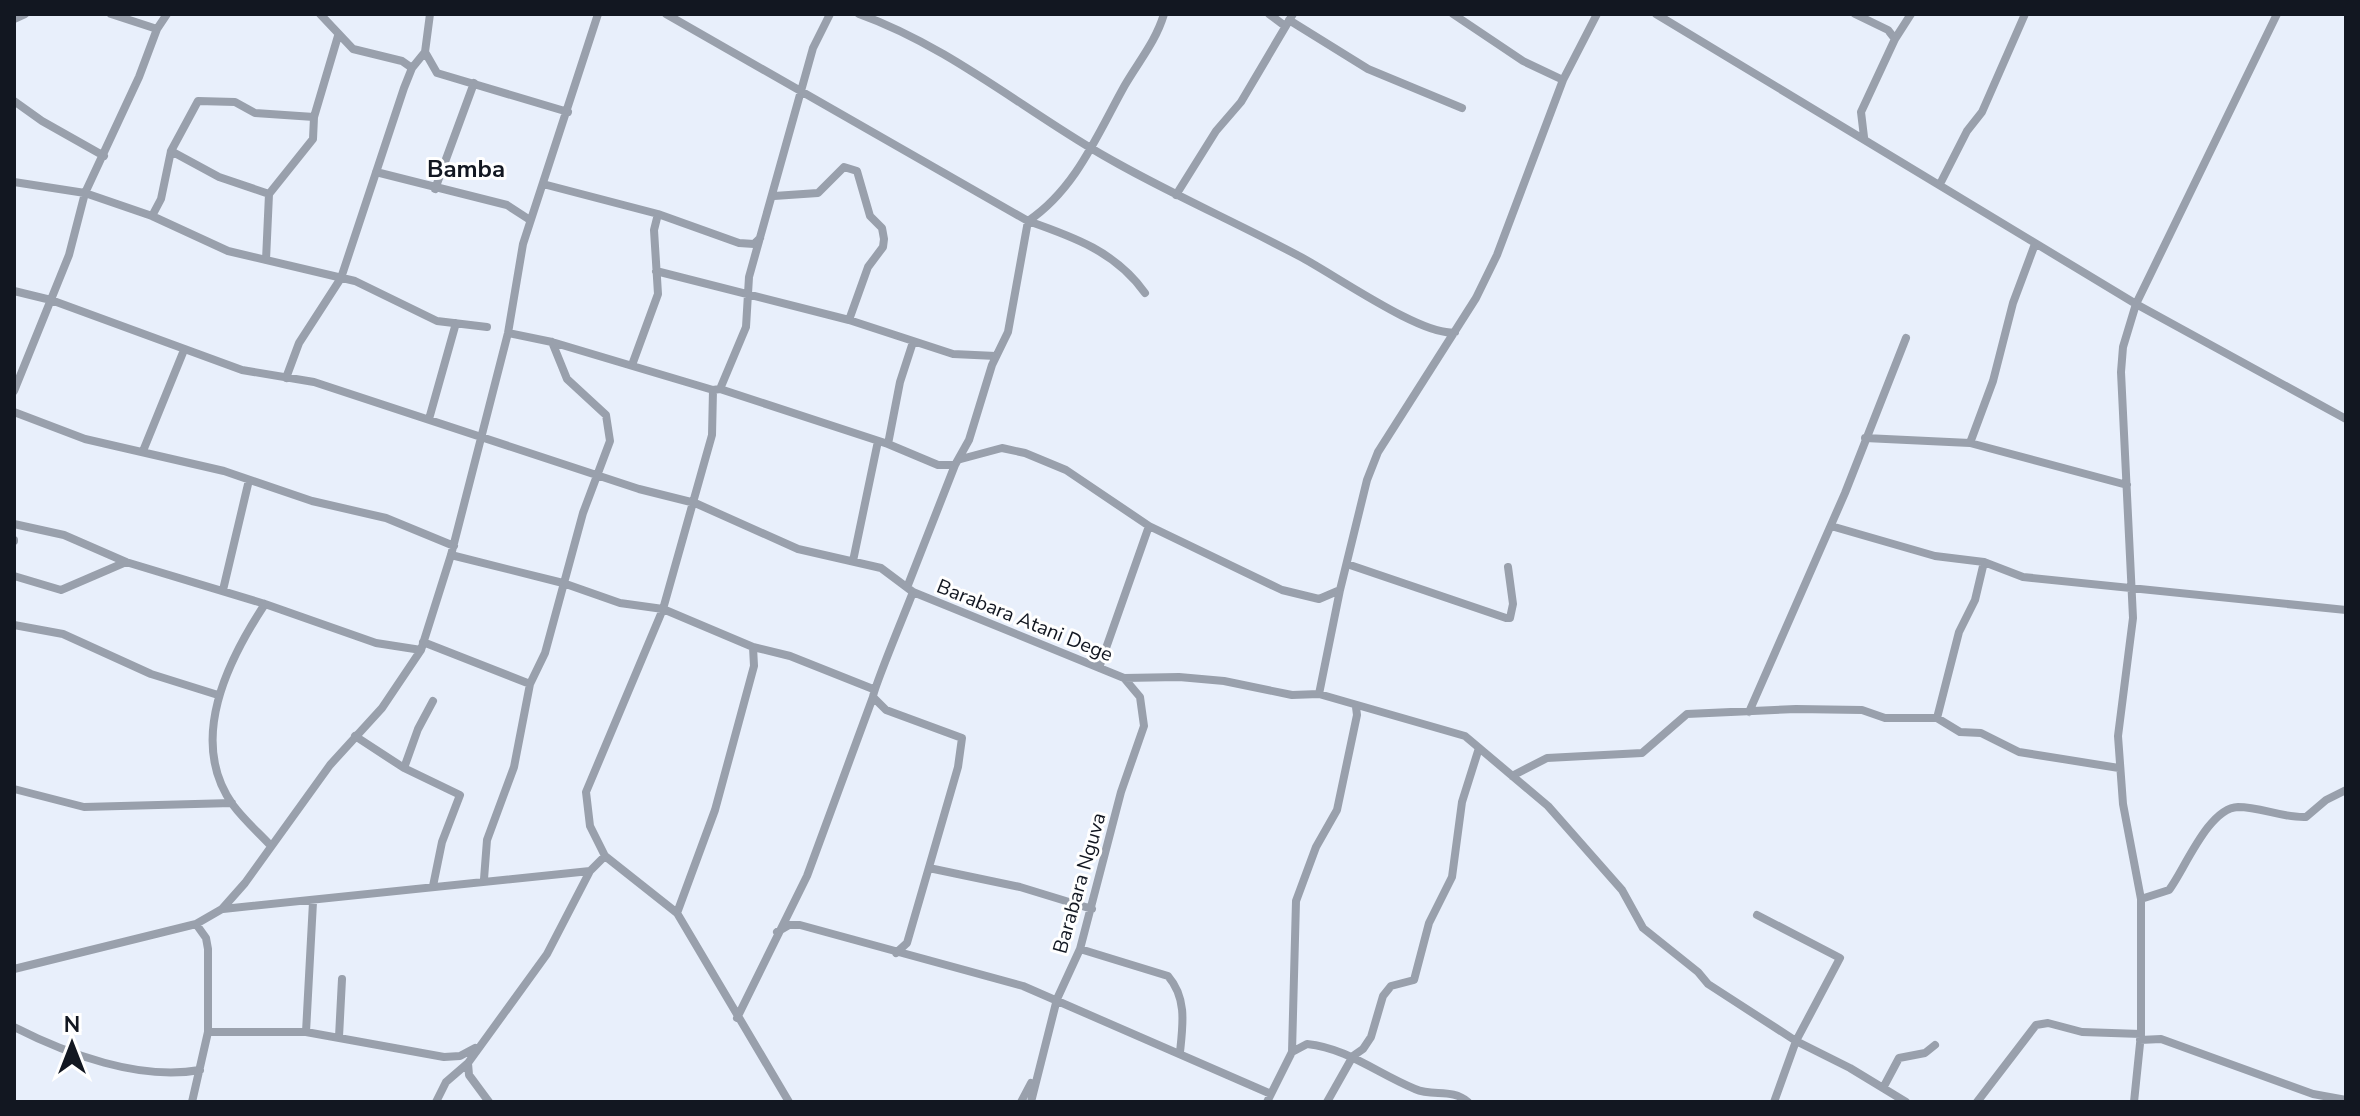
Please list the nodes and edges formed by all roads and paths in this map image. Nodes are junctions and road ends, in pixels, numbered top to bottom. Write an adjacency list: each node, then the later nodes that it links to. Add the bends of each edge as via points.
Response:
1 (25, 14): 20 (street)
2 (111, 14): 23 (street)
3 (167, 14): 23 (street)
4 (320, 14): 24 (street)
5 (430, 14): 26 (street)
6 (598, 14): 33 (street)
7 (830, 14): 30 (street)
8 (859, 14): 38 (street, via 957,63)
9 (1164, 14): 38 (street)
10 (1269, 14): 21 (street)
11 (1453, 14): 28 (street, via 1523,61)
12 (1597, 14): 28 (street)
13 (1656, 14): 22 (street)
14 (1679, 14): 22 (street)
15 (1855, 14): 25 (street)
16 (1911, 14): 25 (street)
17 (2025, 14): 44 (street, via 1982,112)
18 (2277, 14): 63 (street)
19 (670, 15): 30 (street)
20 (14, 19)
21 (1289, 20): 32 (street, via 1368,69); 48 (street, via 1241,102)
22 (1674, 24): 36 (street)
23 (157, 29): 40 (street)
24 (338, 36): 27 (street, via 353,49); 34 (street)
25 (1895, 39): 35 (street)
26 (425, 52): 27 (street); 29 (street, via 437,73)
27 (412, 68): 41 (street)
28 (1563, 80): 67 (street, via 1508,231)
29 (474, 83): 33 (street); 45 (street)
30 (801, 89): 49 (street); 53 (street)
31 (14, 101): 40 (street)
32 (1462, 108)
33 (568, 112): 43 (street)
34 (314, 117): 39 (street, via 255,113 235,102 198,101); 47 (street, via 313,139)
35 (1860, 118): 36 (street); 37 (street)
36 (1842, 126): 37 (street)
37 (1864, 137): 44 (street)
38 (1090, 148): 48 (street); 53 (street, via 1048,208)
39 (171, 151): 47 (street, via 219,177); 51 (street)
40 (104, 156): 46 (street)
41 (376, 172): 45 (street); 58 (street)
42 (14, 182): 46 (street)
43 (543, 184): 50 (street); 52 (street)
44 (1940, 184): 55 (street)
45 (435, 189): 52 (street, via 507,205)
46 (85, 193): 51 (street); 62 (street)
47 (269, 194): 56 (street)
48 (1176, 195): 69 (street)
49 (774, 196): 54 (street); 64 (street, via 818,193 844,167 857,171 870,216 882,228 884,239)
50 (658, 214): 54 (street, via 739,243 754,244); 57 (street)
51 (152, 216): 56 (street, via 228,251)
52 (530, 220): 68 (street)
53 (1028, 221): 61 (street, via 1112,257); 75 (street, via 1008,332)
54 (763, 235): 60 (street, via 749,277)
55 (2035, 244): 63 (street); 86 (street)
56 (266, 260): 58 (street)
57 (656, 271): 60 (street); 76 (street, via 658,294)
58 (341, 278): 65 (street, via 437,321); 77 (street, via 299,343)
59 (14, 291): 62 (street, Barabara Atani Dege)
60 (750, 293): 64 (street); 78 (street, via 746,327)
61 (1145, 293)
62 (51, 300): 74 (street, Barabara Atani Dege); 79 (street)
63 (2136, 304): 81 (street); 92 (street, via 2121,372)
64 (849, 320): 72 (street)
65 (456, 323): 66 (street); 82 (street)
66 (487, 327)
67 (1455, 332): 69 (street); 73 (street)
68 (508, 333): 71 (street); 83 (street)
69 (1440, 334): 73 (street)
70 (1906, 338): 84 (street)
71 (552, 342): 76 (street); 90 (street, via 567,379 600,408 610,427 607,450)
72 (913, 342): 75 (street, via 953,354); 87 (street)
73 (1448, 342): 101 (street, via 1378,452)
74 (184, 350): 77 (street, Barabara Atani Dege); 88 (street)
75 (996, 356): 89 (street)
76 (632, 365): 78 (street)
77 (286, 378): 82 (street, Barabara Atani Dege)
78 (717, 390): 85 (street); 93 (street)
79 (14, 391)
80 (14, 412): 88 (street, via 85,439)
81 (2343, 414)
82 (429, 419): 83 (street, Barabara Atani Dege)
83 (482, 434): 90 (street, Barabara Atani Dege); 97 (street)
84 (1865, 438): 86 (street); 96 (street)
85 (878, 441): 87 (street); 98 (street)
86 (1970, 443): 92 (street)
87 (888, 444): 89 (street, via 938,465)
88 (143, 451): 91 (street)
89 (958, 462): 95 (street, via 1002,448 1025,453 1066,470); 105 (street)
90 (595, 474): 93 (street, Barabara Atani Dege); 104 (street)
91 (249, 480): 97 (street, via 397,521); 107 (street)
92 (2127, 485): 106 (street)
93 (695, 503): 98 (street, Barabara Atani Dege, via 798,549); 110 (street)
94 (14, 524): 99 (street, via 64,535)
95 (1149, 526): 108 (street, via 1282,590 1319,599); 115 (street)
96 (1831, 526): 100 (street, via 1935,556); 123 (street)
97 (452, 551): 104 (street); 113 (street)
98 (853, 561): 105 (street, Barabara Atani Dege, via 881,568)
99 (126, 562): 103 (street, via 61,590); 107 (street)
100 (1984, 562): 106 (street, via 2023,577); 124 (street)
101 (1347, 564): 102 (street, via 1510,618); 108 (street)
102 (1508, 567)
103 (14, 576)
104 (563, 583): 110 (street, via 620,603); 117 (street, via 545,653)
105 (910, 588): 115 (street, Barabara Atani Dege); 118 (street)
106 (2133, 588): 111 (street); 128 (street)
107 (223, 590): 109 (street)
108 (1340, 590): 119 (street)
109 (265, 604): 113 (street, via 376,643); 120 (street, via 229,664)
110 (663, 609): 114 (street); 134 (street, via 586,792 590,826)
111 (2346, 610)
112 (14, 625): 120 (street, via 63,634 151,674)
113 (422, 646): 117 (street); 125 (street, via 382,708)
114 (753, 647): 118 (street, via 790,656); 143 (street, via 754,666 715,810)
115 (1099, 668): 116 (street, Barabara Atani Dege)
116 (1124, 678): 119 (street, via 1209,680 1292,695); 142 (street, Barabara Nguva, via 1140,697 1144,726 1121,792)
117 (530, 684): 137 (street, via 514,767 487,840)
118 (873, 693): 135 (street, via 886,710 962,738); 146 (street, via 807,876)
119 (1319, 694): 122 (street)
120 (218, 695): 132 (street, via 217,770)
121 (433, 701): 127 (street)
122 (1356, 707): 126 (street, via 1441,727); 164 (street, via 1337,810 1296,901)
123 (1749, 712): 124 (street, via 1862,710 1885,718); 129 (street, via 1687,714 1642,753 1547,758)
124 (1937, 718): 128 (street, via 1960,732 1981,733 2019,752)
125 (355, 736): 127 (street); 133 (street)
126 (1479, 748): 129 (street); 165 (street, via 1462,802 1452,877 1429,923 1414,980 1391,986 1371,1037)
127 (404, 768): 138 (street, via 461,799 442,842)
128 (2119, 768): 139 (street)
129 (1512, 776): 160 (street, via 1606,869 1643,928 1708,984)
130 (14, 789): 132 (street, via 84,807)
131 (2346, 790): 139 (street, via 2306,817 2239,807 2227,811 2192,846 2169,890)
132 (232, 803): 133 (street)
133 (271, 846): 141 (street)
134 (605, 856): 136 (street); 143 (street)
135 (929, 868): 142 (street); 147 (street)
136 (590, 871): 137 (street); 162 (street, via 547,954)
137 (484, 879): 138 (street)
138 (433, 886): 140 (street)
139 (2141, 899): 159 (street)
140 (313, 902): 141 (street); 157 (street)
141 (222, 909): 145 (street)
142 (1092, 909): 148 (street, Barabara Nguva)
143 (677, 913): 154 (street)
144 (1757, 915): 160 (street, via 1840,958)
145 (196, 924): 151 (street); 156 (street, via 208,949)
146 (777, 932): 149 (street, via 800,925); 154 (street)
147 (907, 943): 149 (street); 150 (street)
148 (1080, 949): 153 (street, Barabara Nguva); 163 (street, via 1168,976 1184,1014)
149 (896, 953): 150 (street)
150 (911, 957): 153 (street)
151 (14, 969)
152 (342, 979): 158 (street)
153 (1057, 999): 163 (street); 170 (street, Barabara Nguva)
154 (737, 1018): 177 (street)
155 (14, 1027): 168 (street, via 97,1060 183,1073)
156 (208, 1032): 157 (street); 168 (street)
157 (306, 1032): 158 (street)
158 (339, 1037): 166 (street)
159 (2140, 1037): 173 (street, via 2161,1039 2313,1094); 184 (street, via 2036,1025); 185 (street)
160 (1796, 1041): 171 (street); 182 (street)
161 (1935, 1045): 171 (street, via 1925,1053 1899,1058)
162 (476, 1048): 166 (street); 167 (street)
163 (1180, 1052): 172 (street)
164 (1292, 1052): 165 (street, via 1307,1044); 172 (street)
165 (1353, 1056): 180 (street); 181 (street, via 1416,1090 1450,1093)
166 (444, 1057): 169 (street)
167 (468, 1063): 169 (street); 176 (street, via 469,1075)
168 (200, 1070): 174 (street)
169 (459, 1070): 175 (street)
170 (1037, 1076): 178 (street); 179 (street, Barabara Nguva)
171 (1883, 1088): 183 (street)
172 (1269, 1098)
173 (2346, 1100)
174 (192, 1102)
175 (436, 1102)
176 (489, 1102)
177 (789, 1102)
178 (1021, 1102)
179 (1031, 1102)
180 (1327, 1102)
181 (1468, 1102)
182 (1774, 1102)
183 (1906, 1102)
184 (1977, 1102)
185 (2134, 1102)

